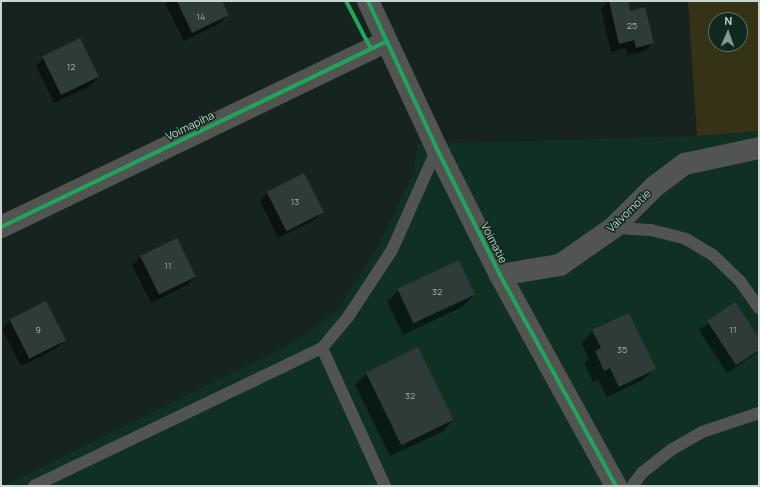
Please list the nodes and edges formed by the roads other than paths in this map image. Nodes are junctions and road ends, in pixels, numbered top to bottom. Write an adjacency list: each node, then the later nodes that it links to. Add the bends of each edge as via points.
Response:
1 (368, 1): 2 (street, Voimatie)
2 (387, 41): 4 (street, Voimatie); 5 (street, Voimapiha)
3 (759, 148): 6 (street, Valvomotie, via 684,164 654,187)
4 (437, 149): 7 (street, Voimatie); 9 (lane, via 392,250 348,317)
5 (1, 227)
6 (613, 228): 7 (street, Valvomotie, via 560,265); 8 (lane, via 651,230 686,240 713,255 740,281)
7 (500, 275): 13 (street, Voimatie)
8 (759, 308)
9 (322, 348): 11 (lane); 12 (lane)
10 (759, 413): 14 (lane, via 702,432 671,450 643,472)
11 (34, 486)
12 (385, 486)
13 (616, 486)
14 (632, 486)

